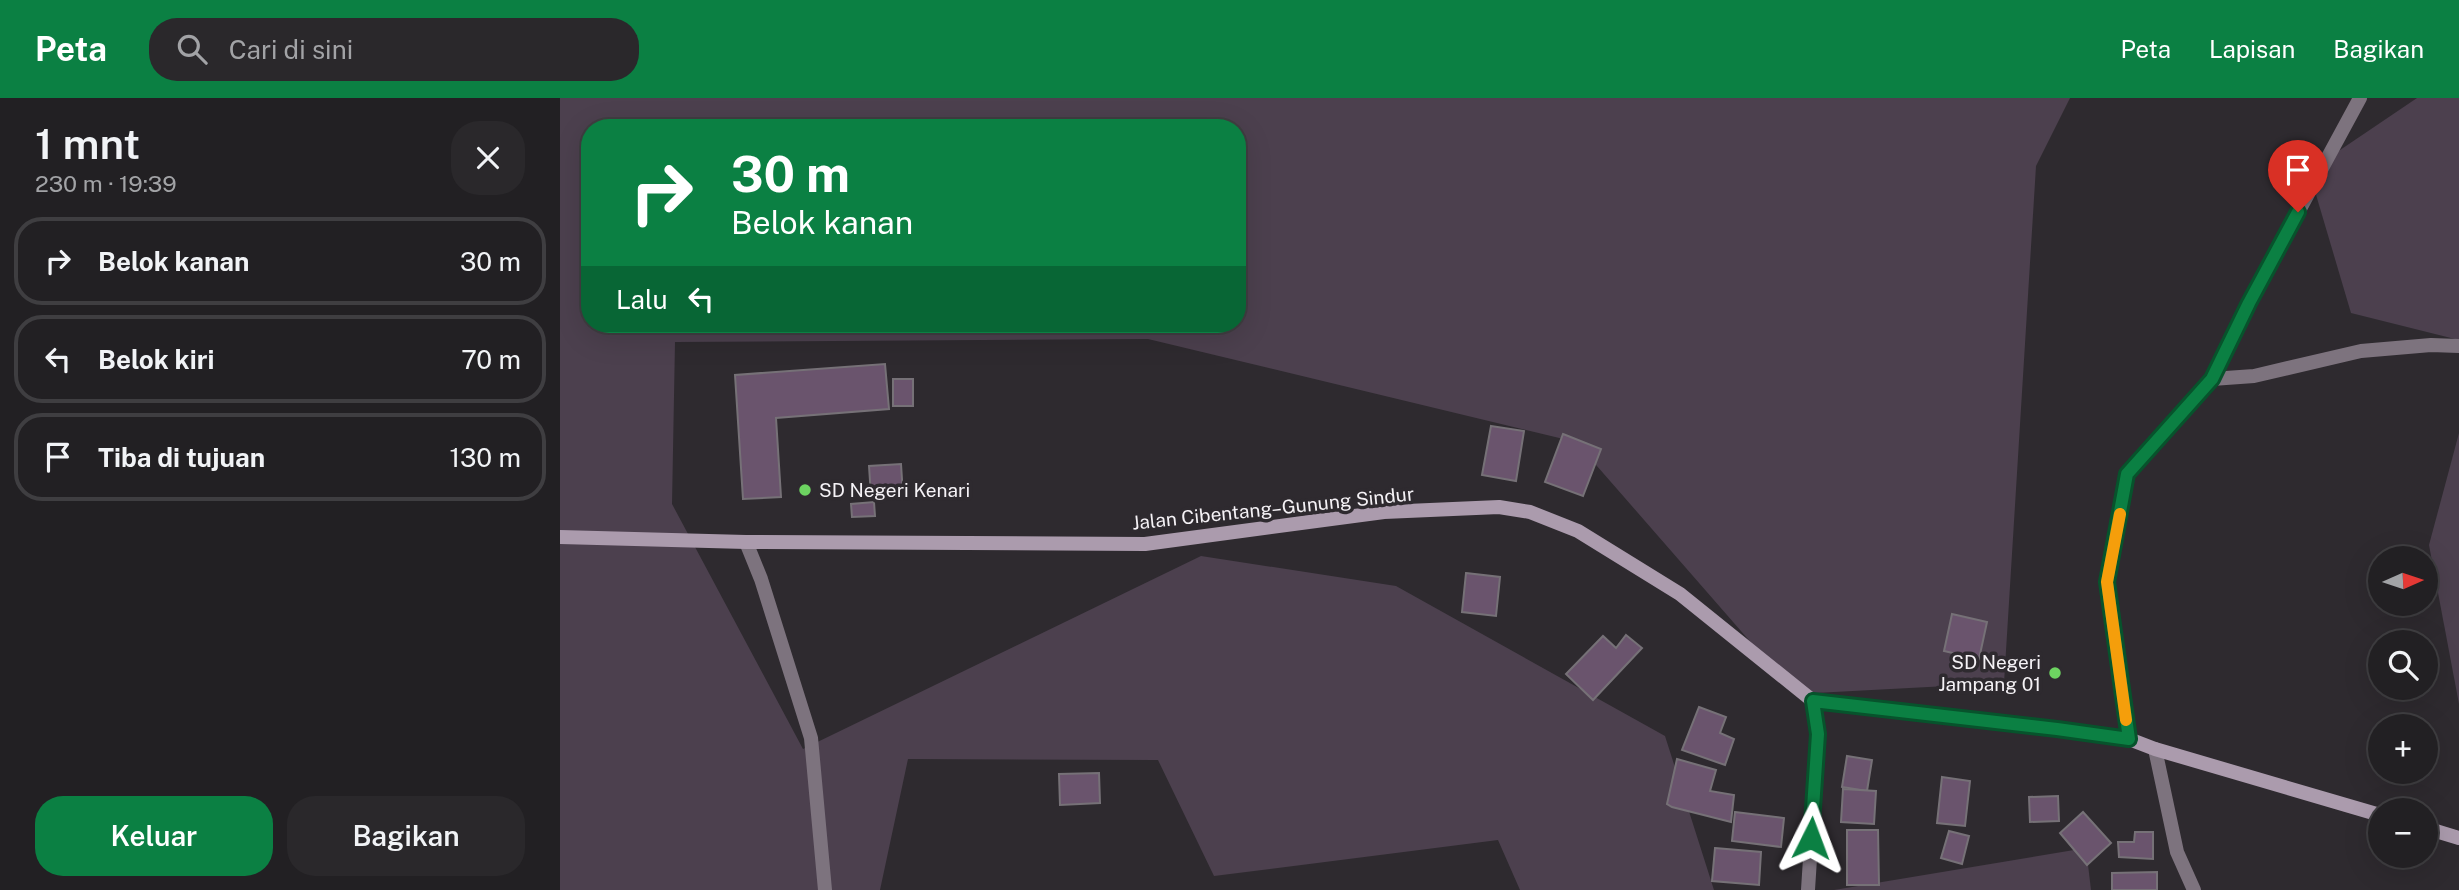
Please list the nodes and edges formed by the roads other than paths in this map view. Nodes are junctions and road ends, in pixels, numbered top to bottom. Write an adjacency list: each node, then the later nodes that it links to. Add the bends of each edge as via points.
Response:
1 (2360, 98): 3 (street)
2 (2459, 346): 3 (street, via 2361,351 2254,376)
3 (2212, 379): 7 (street, via 2127,474 2107,582)
4 (560, 537): 5 (street, Jalan Cibentang–Gunung Sindur)
5 (746, 542): 6 (street, Jalan Cibentang–Gunung Sindur, via 1145,544 1384,512 1499,507 1530,512 1578,531 1680,594); 12 (street, via 811,738)
6 (1813, 701): 7 (street); 13 (street, via 1818,734)
7 (2129, 739): 8 (street)
8 (2155, 749): 9 (street); 14 (street, via 2178,852)
9 (2368, 811)
10 (2438, 832): 11 (street)
11 (2459, 838)
12 (825, 890)
13 (1808, 890)
14 (2193, 890)

